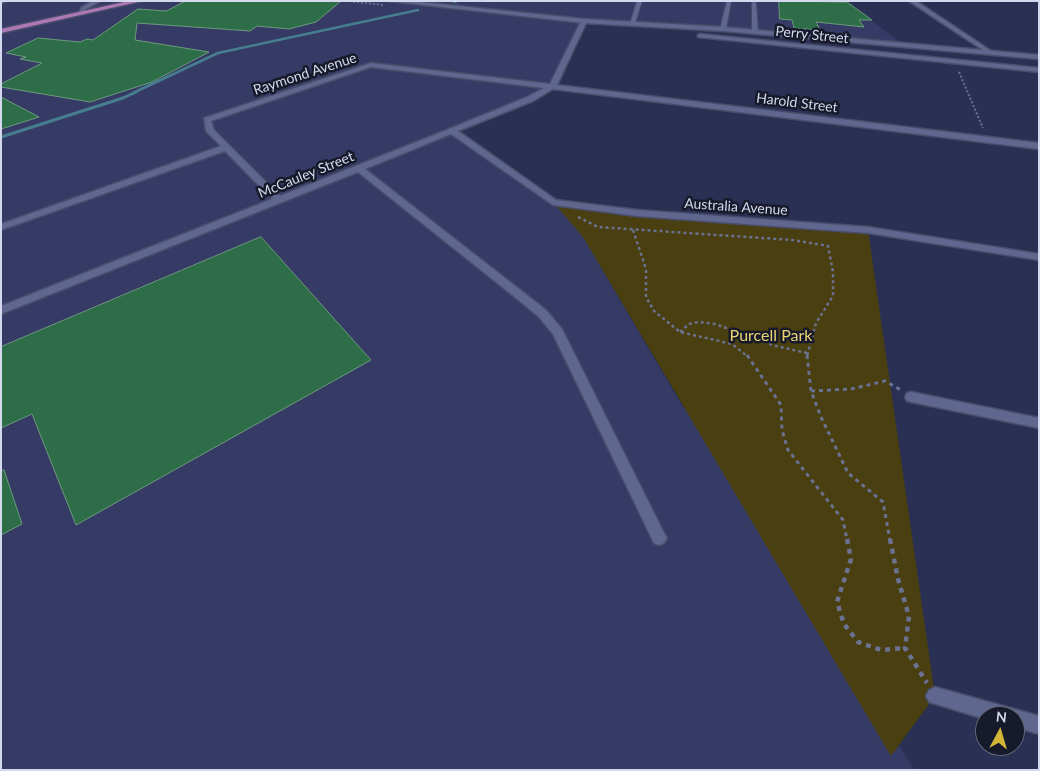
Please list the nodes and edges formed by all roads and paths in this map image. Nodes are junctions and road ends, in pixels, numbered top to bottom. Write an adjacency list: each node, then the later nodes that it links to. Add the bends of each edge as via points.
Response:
1 (5, 1): 8 (lane)
2 (98, 1): 10 (street, via 84,8)
3 (139, 1): 10 (main road)
4 (391, 1): 11 (street, Perry Street)
5 (640, 1): 12 (lane)
6 (729, 1): 13 (lane)
7 (912, 1): 17 (street)
8 (1, 3)
9 (754, 3): 15 (lane)
10 (80, 14): 14 (main road)
11 (584, 21): 12 (street, Perry Street); 16 (street, Perry Street); 22 (street)
12 (632, 24): 13 (street, Perry Street)
13 (723, 29): 15 (street, Perry Street); 16 (street)
14 (1, 31)
15 (755, 32): 17 (street, Perry Street)
16 (719, 38): 19 (street, Perry Street)
17 (991, 53): 18 (street, Perry Street); 19 (street)
18 (1039, 57)
19 (1000, 66): 21 (street, Perry Street)
20 (956, 67): 24 (path)
21 (1039, 70)
22 (552, 87): 23 (street, McCauley Street); 24 (street, Harold Street); 26 (street, Raymond Avenue, via 371,65 207,120 210,131)
23 (452, 131): 27 (street, McCauley Street); 29 (street, Australia Avenue)
24 (988, 140): 25 (street, Harold Street)
25 (1039, 146)
26 (227, 147): 28 (street, Raymond Avenue); 30 (street)
27 (359, 168): 28 (street, McCauley Street); 39 (street, via 526,299 558,332)
28 (280, 200): 33 (street, McCauley Street)
29 (553, 202): 31 (path, via 598,227); 32 (street, Australia Avenue, via 636,213 868,230)
30 (1, 227)
31 (634, 230): 34 (path, via 646,269 646,297 654,312); 35 (path, via 792,240 828,246 833,296 816,323)
32 (1039, 257)
33 (1, 310)
34 (680, 332): 35 (path, via 689,324 715,324 776,346); 40 (path, via 732,344 746,354 781,405 782,430 788,450 843,520 851,559 837,602 844,624 858,642 881,650)
35 (807, 353): 36 (path)
36 (811, 391): 37 (path, via 851,390 885,380); 40 (path, via 848,473 883,502 909,616)
37 (911, 396): 38 (street)
38 (1039, 423)
39 (659, 538)
40 (905, 648): 41 (path)
41 (935, 696): 42 (street)
42 (975, 707)
43 (1025, 721): 44 (street)
44 (1039, 725)

